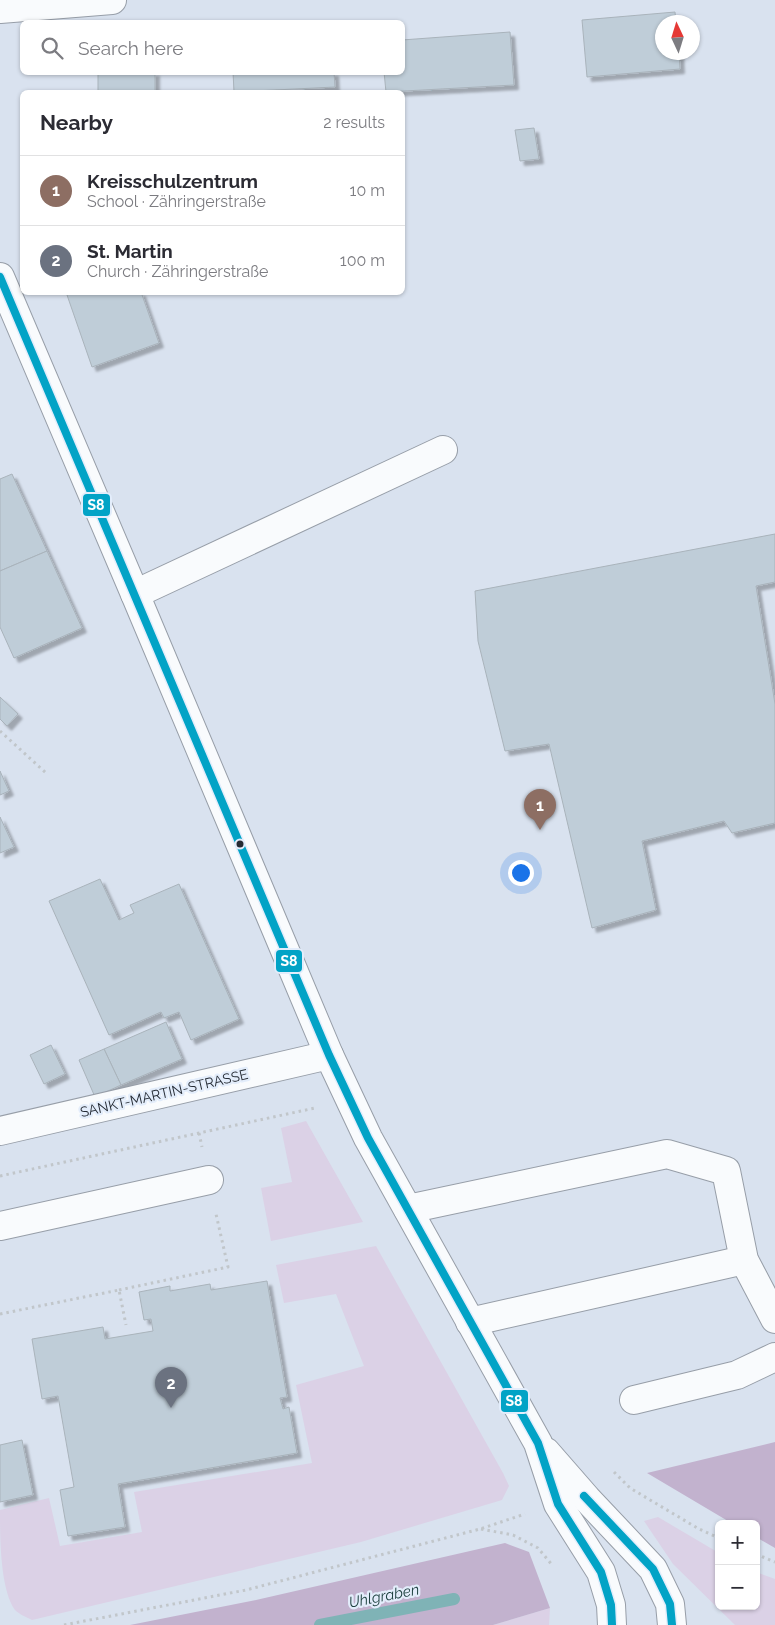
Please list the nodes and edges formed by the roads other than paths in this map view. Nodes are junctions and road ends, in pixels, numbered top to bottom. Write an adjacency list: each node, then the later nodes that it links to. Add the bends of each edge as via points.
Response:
1 (112, 0): 2 (street)
2 (0, 8)
3 (0, 277): 5 (street)
4 (443, 450): 5 (street)
5 (135, 594): 6 (street)
6 (329, 1055): 7 (street, SANKT-MARTIN-STRASSE); 9 (street, via 368,1138)
7 (0, 1131)
8 (209, 1180): 10 (street)
9 (408, 1209): 11 (street, via 667,1154 726,1172); 13 (street)
10 (0, 1226)
11 (744, 1260): 12 (street); 13 (street)
12 (775, 1320)
13 (470, 1322): 16 (street)
14 (775, 1357): 15 (street, via 738,1376)
15 (634, 1400)
16 (538, 1443): 17 (street, via 558,1504 601,1572 611,1606); 18 (street, via 653,1569 670,1604)
17 (612, 1625)
18 (672, 1625)

